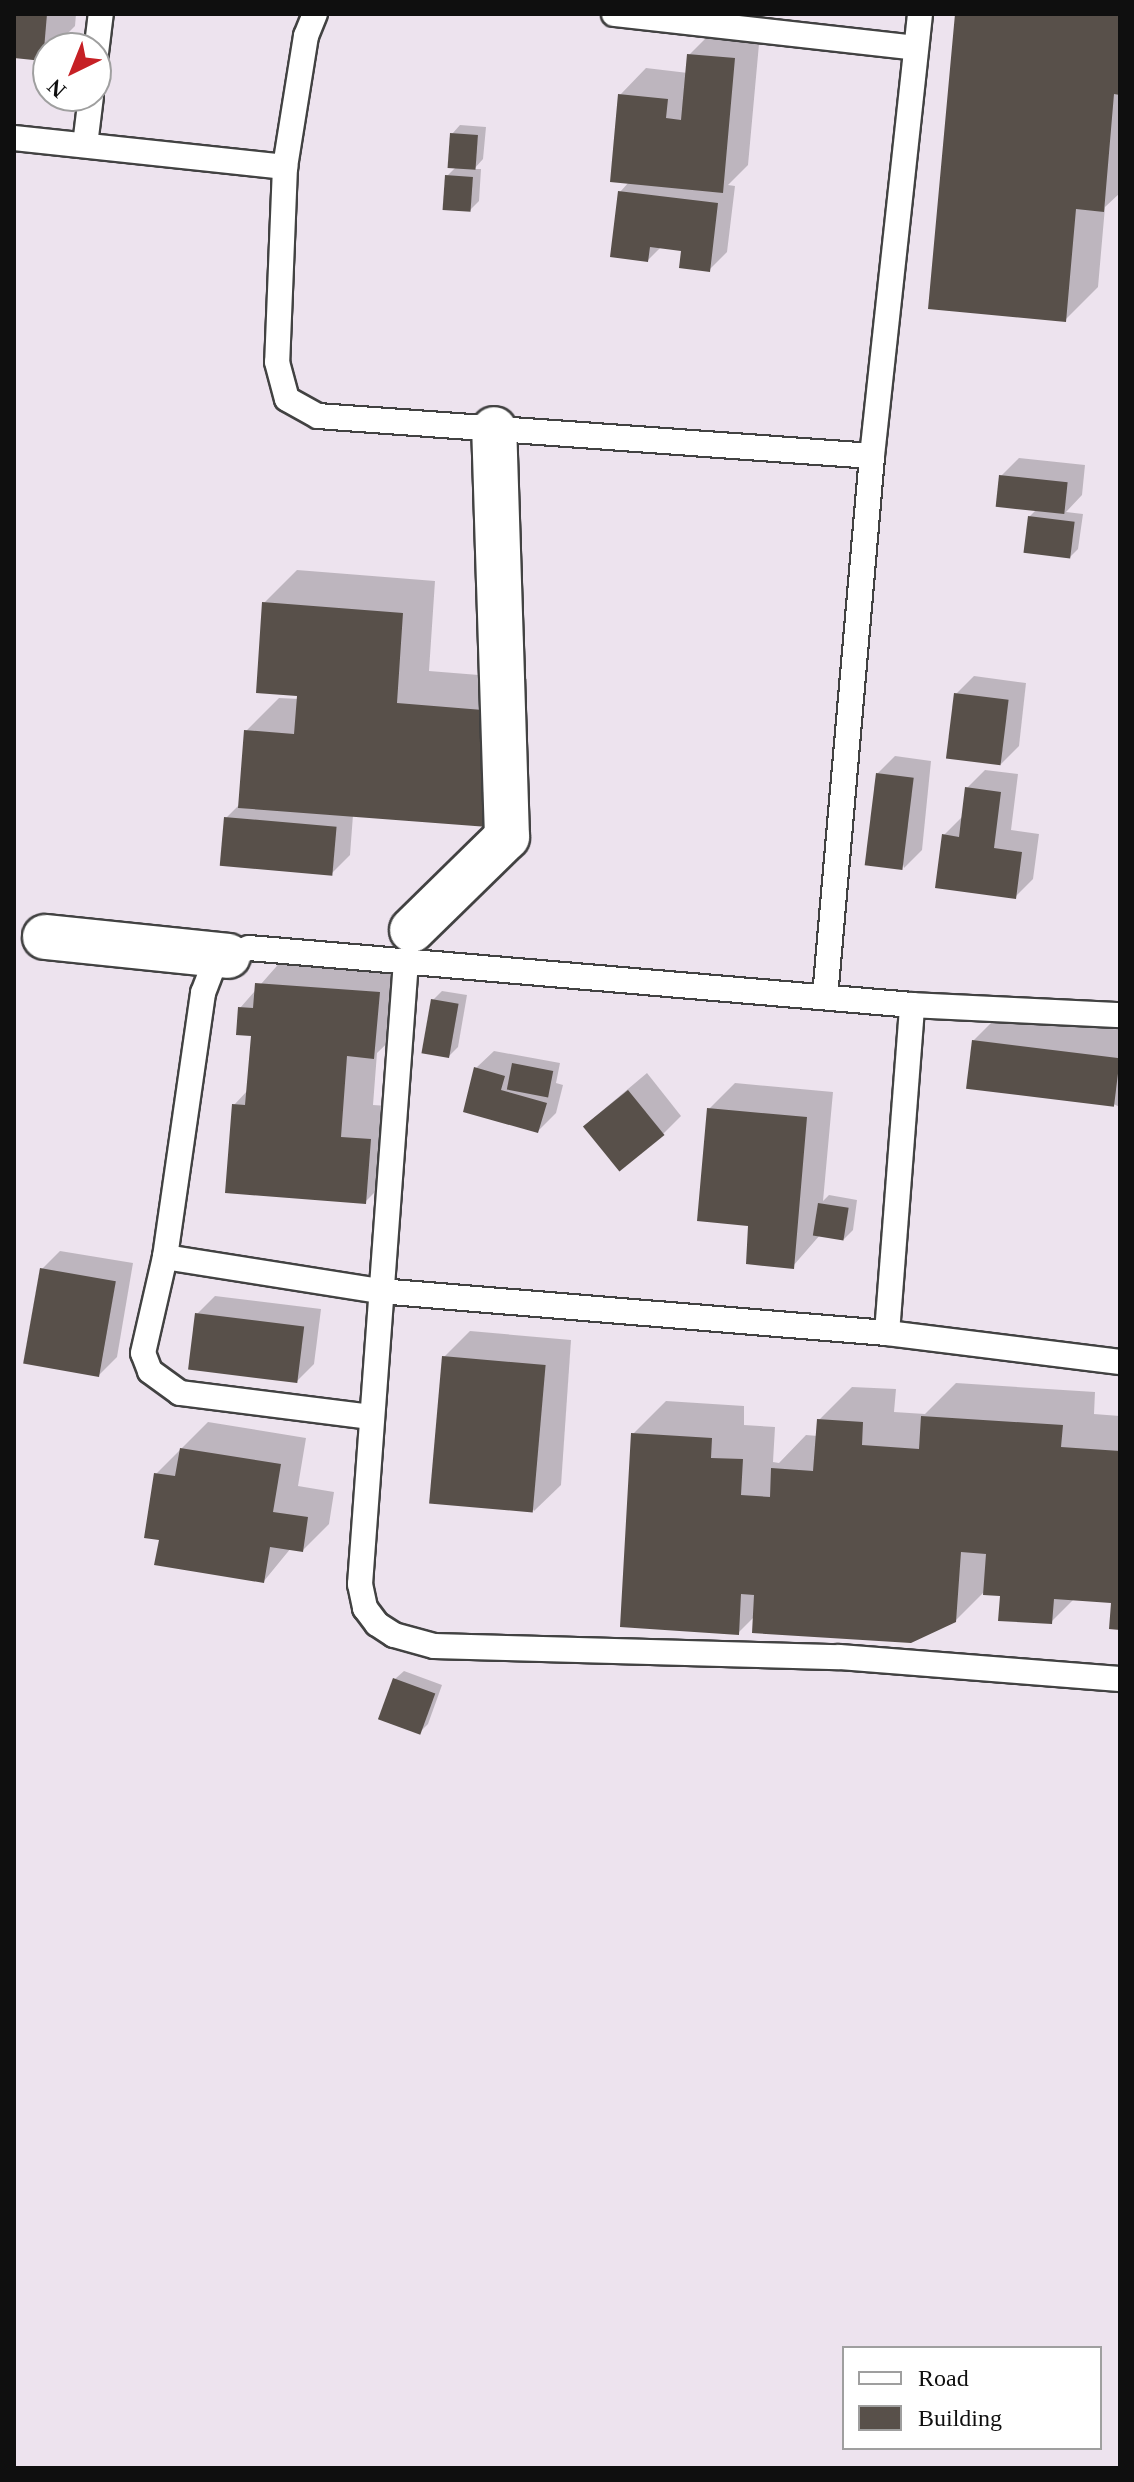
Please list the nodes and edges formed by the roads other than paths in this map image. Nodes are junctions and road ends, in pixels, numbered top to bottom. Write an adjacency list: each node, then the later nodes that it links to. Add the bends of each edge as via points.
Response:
1 (315, 14): 8 (lane, via 306,36)
2 (614, 14): 4 (lane)
3 (920, 14): 4 (lane)
4 (915, 48): 10 (lane)
5 (89, 112): 7 (lane)
6 (14, 138): 7 (lane)
7 (85, 145): 8 (lane)
8 (285, 167): 9 (lane, via 277,362 287,399 318,416)
9 (494, 429): 10 (lane); 12 (street, via 507,837)
10 (872, 456): 14 (lane)
11 (45, 937): 13 (street)
12 (409, 946): 13 (lane, via 249,948); 14 (lane); 18 (lane)
13 (228, 956): 17 (lane, via 212,969 203,993)
14 (825, 997): 15 (lane)
15 (912, 1005): 16 (lane); 19 (lane)
16 (1120, 1015)
17 (165, 1257): 18 (lane); 21 (lane, via 143,1353 162,1385 180,1393)
18 (379, 1291): 19 (lane); 21 (lane)
19 (887, 1333): 20 (lane)
20 (1120, 1362)
21 (371, 1417): 22 (lane, via 360,1584 365,1608 377,1624 414,1642 839,1657)
22 (1120, 1679)

